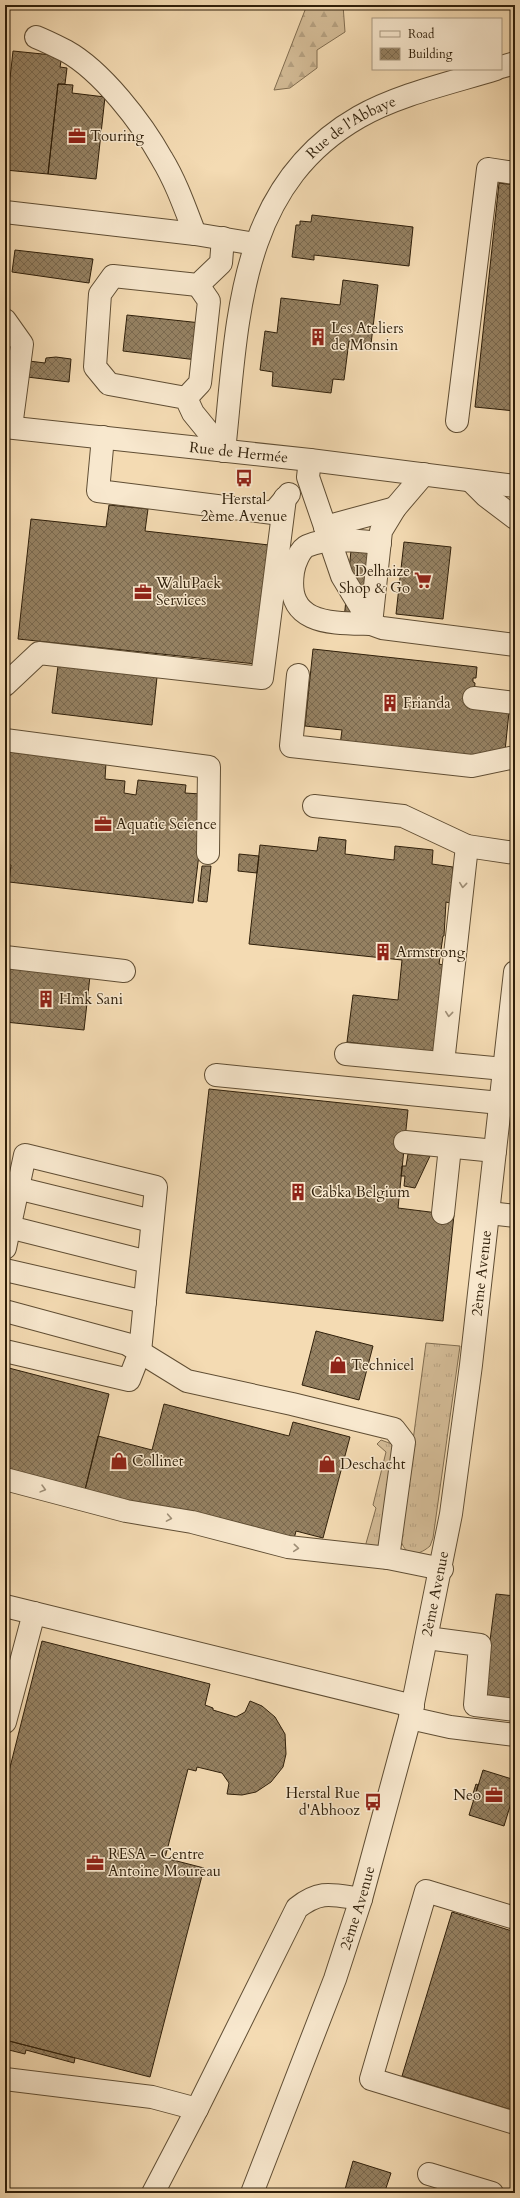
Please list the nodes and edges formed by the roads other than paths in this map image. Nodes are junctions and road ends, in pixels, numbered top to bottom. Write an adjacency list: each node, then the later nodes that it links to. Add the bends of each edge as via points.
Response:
1 (36, 37): 7 (street, via 67,52 99,77 122,102 162,158 178,189)
2 (515, 63): 3 (street)
3 (502, 67)
4 (493, 70): 9 (street, Rue de l'Abbaye, via 396,101 360,117 328,138 295,169 266,218)
5 (515, 173): 13 (street, via 488,169)
6 (5, 212): 7 (street)
7 (195, 234): 8 (street)
8 (223, 238): 9 (street); 10 (street, via 221,263)
9 (255, 244): 16 (street, Rue de l'Abbaye, via 240,311)
10 (198, 285): 12 (street, via 208,301 208,308 200,383); 12 (street, via 113,276 100,294 95,367 109,384)
11 (5, 320): 14 (street, via 22,344)
12 (186, 398): 16 (street, via 193,413)
13 (457, 421)
14 (8, 427): 15 (street, Rue de Hermée)
15 (103, 437): 16 (street, Rue de Hermée); 21 (street, via 98,492 273,512)
16 (224, 451): 17 (street, Rue de Hermée)
17 (309, 469): 18 (street, Rue de Hermée); 21 (street); 24 (street)
18 (424, 474): 19 (street, Rue de Hermée); 22 (street)
19 (472, 482): 20 (street, Rue de Hermée); 23 (street)
20 (515, 486)
21 (285, 498): 31 (street, via 262,678 39,653)
22 (395, 508): 24 (street); 25 (street, via 381,531)
23 (515, 518)
24 (329, 539): 25 (street); 26 (street); 28 (street, via 305,546 298,557 293,570 292,589 295,601 304,613 318,620)
25 (379, 550): 27 (street)
26 (342, 576): 27 (street); 28 (street)
27 (376, 579): 28 (street)
28 (371, 624): 29 (street, via 382,628)
29 (515, 645)
30 (298, 675): 35 (street, via 291,746 472,766)
31 (5, 685)
32 (474, 698): 33 (street)
33 (515, 703)
34 (5, 740): 38 (street, via 209,767)
35 (515, 757)
36 (314, 806): 37 (street, via 403,816)
37 (467, 846): 39 (street); 44 (street, one-way to 44)
38 (208, 853)
39 (515, 853)
40 (5, 957): 41 (street)
41 (124, 971)
42 (515, 972): 45 (street, 2ème Avenue)
43 (346, 1054): 44 (street)
44 (443, 1063): 45 (street)
45 (504, 1069): 47 (street, 2ème Avenue)
46 (216, 1075): 47 (street)
47 (500, 1103): 50 (street, 2ème Avenue)
48 (405, 1142): 49 (street)
49 (450, 1147): 50 (street); 52 (street)
50 (495, 1151): 53 (street, 2ème Avenue)
51 (18, 1188): 55 (street); 55 (street, via 25,1155 156,1187); 56 (street)
52 (442, 1213)
53 (489, 1213): 54 (street); 65 (street, 2ème Avenue, via 470,1373)
54 (515, 1216)
55 (152, 1220): 57 (street)
56 (7, 1237): 57 (street)
57 (148, 1262): 59 (street)
58 (5, 1270): 59 (street)
59 (145, 1302): 61 (street)
60 (5, 1311): 61 (street)
61 (133, 1348): 62 (street, via 129,1380); 64 (street, via 187,1381 394,1429 404,1442)
62 (5, 1351)
63 (5, 1479): 64 (street, one-way to 64, via 288,1547)
64 (388, 1558): 65 (street)
65 (442, 1569): 68 (street, 2ème Avenue)
66 (5, 1606): 67 (street)
67 (34, 1613): 70 (street); 71 (street)
68 (427, 1638): 69 (street, via 480,1645 475,1705); 70 (street, 2ème Avenue)
69 (515, 1710)
70 (412, 1712): 72 (street, via 450,1727); 73 (street, 2ème Avenue)
71 (5, 1722)
72 (515, 1735)
73 (361, 1899): 76 (street, via 322,1894 309,1898 297,1908); 80 (street, 2ème Avenue, via 333,1986)
74 (515, 1918): 77 (street, via 426,1891 371,2078)
75 (5, 2079): 76 (street, via 152,2097)
76 (197, 2109): 79 (street)
77 (515, 2123)
78 (429, 2174): 81 (street)
79 (153, 2193)
80 (252, 2193)
81 (492, 2193)

